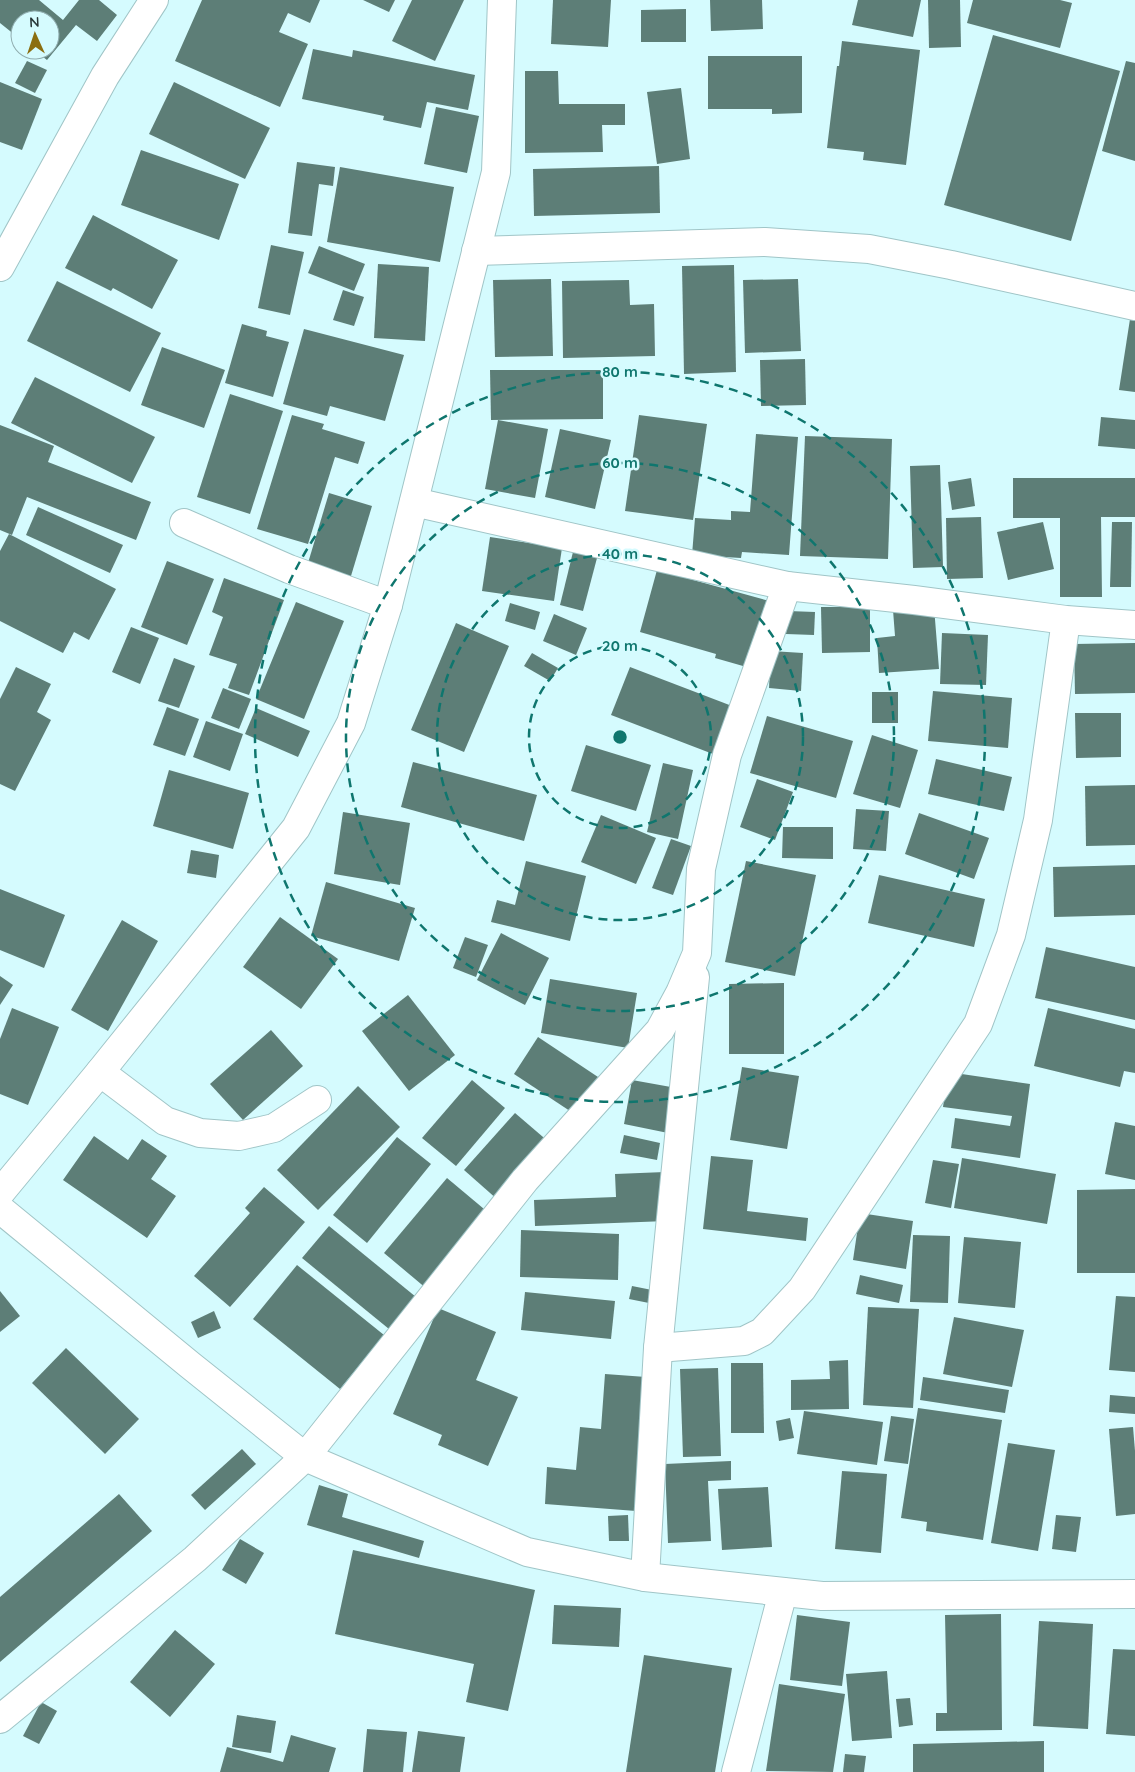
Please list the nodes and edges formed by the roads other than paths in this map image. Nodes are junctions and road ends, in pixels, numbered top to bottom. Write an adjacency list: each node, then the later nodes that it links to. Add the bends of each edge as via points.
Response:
1 (154, 0): 4 (street, via 105,76)
2 (502, 0): 3 (street, via 496,172)
3 (476, 251): 5 (street, via 765,242 869,249); 6 (street)
4 (0, 267)
5 (1135, 306)
6 (414, 502): 8 (street); 9 (street)
7 (184, 523): 9 (street, via 290,569)
8 (787, 586): 10 (street); 12 (street, via 727,755 701,869)
9 (388, 605): 13 (street, via 351,723 296,828)
10 (1066, 620): 11 (street); 17 (street, via 1038,820 1011,935 978,1024 802,1289 762,1332 744,1341)
11 (1135, 625)
12 (697, 953): 17 (street); 18 (street, via 660,1030 525,1180)
13 (100, 1072): 14 (street, via 165,1121 200,1133 239,1136 274,1128); 15 (street)
14 (317, 1100)
15 (0, 1194)
16 (0, 1209): 18 (street)
17 (658, 1348): 19 (street)
18 (305, 1457): 19 (street, via 527,1552); 22 (street, via 195,1559)
19 (645, 1577): 20 (street)
20 (782, 1592): 21 (street, via 822,1596); 23 (street)
21 (1135, 1594)
22 (0, 1719)
23 (736, 1772)

